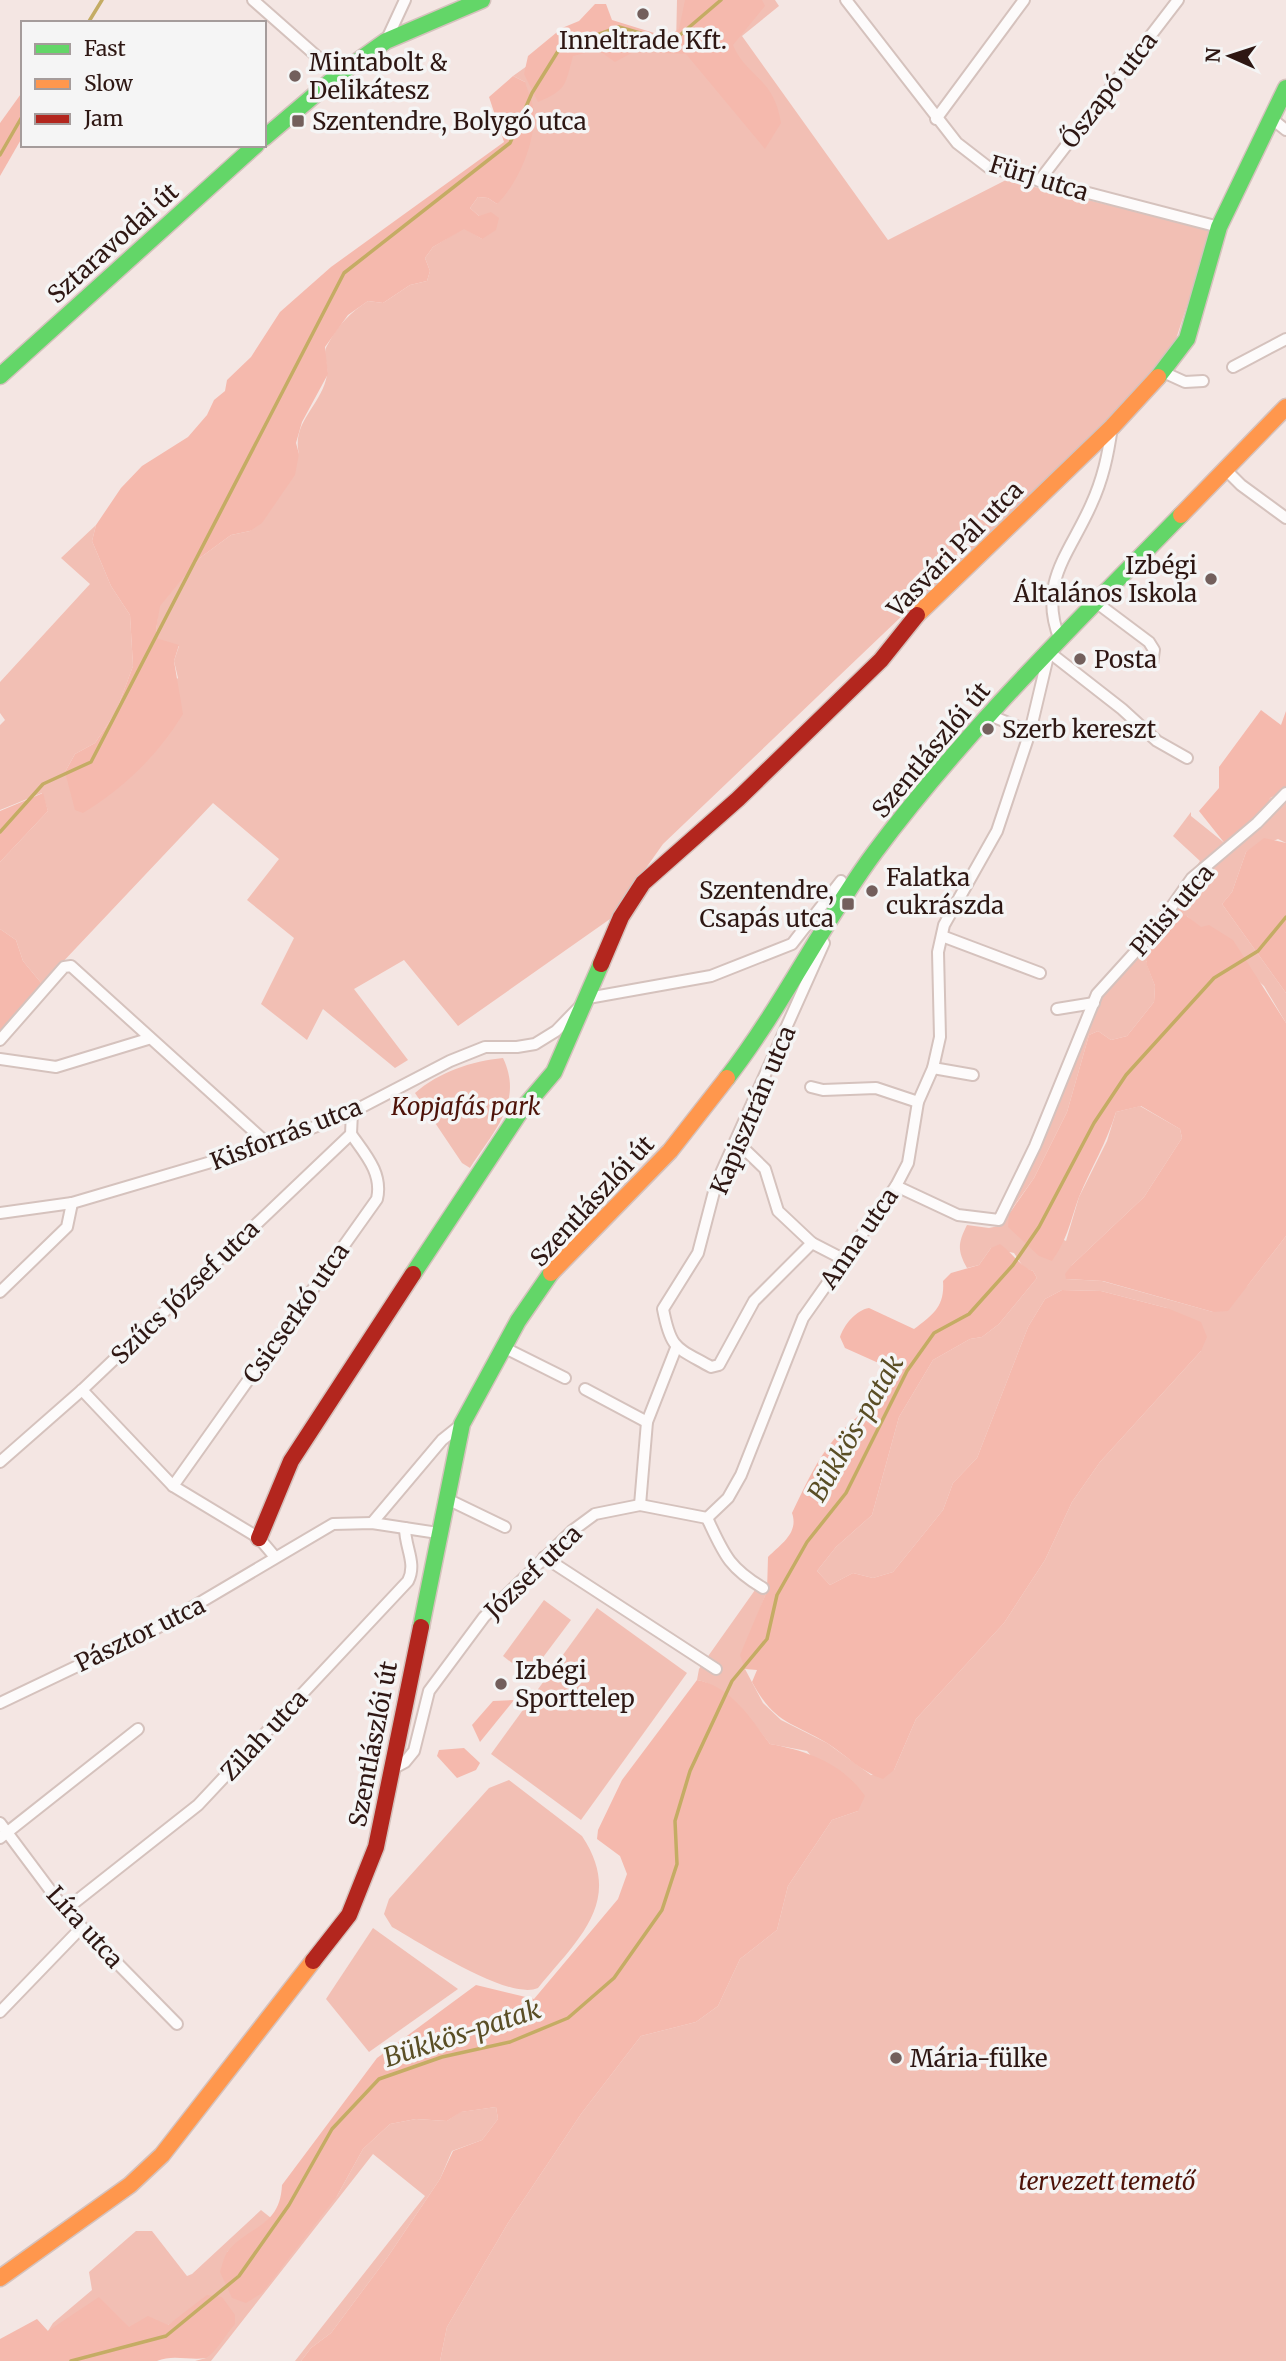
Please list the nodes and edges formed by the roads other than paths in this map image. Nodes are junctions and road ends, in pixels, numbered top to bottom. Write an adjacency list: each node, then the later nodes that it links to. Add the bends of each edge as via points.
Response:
1 (253, 0): 8 (street)
2 (405, 0): 7 (street)
3 (482, 0): 7 (street)
4 (1024, 0): 10 (street)
5 (1178, 0): 15 (street, Őszapó utca)
6 (852, 2): 10 (street, Fürj utca)
7 (386, 41): 8 (street)
8 (338, 75): 13 (street)
9 (1286, 88): 11 (street, Vasvári Pál utca)
10 (936, 119): 15 (street, Fürj utca, via 988,167)
11 (1272, 119): 12 (street); 16 (street, Vasvári Pál utca)
12 (1286, 130)
13 (266, 136)
14 (254, 147): 20 (street, Sztaravodai út)
15 (1039, 181): 16 (street, Fürj utca)
16 (1219, 227): 19 (street, Vasvári Pál utca, via 1187,339)
17 (1286, 340): 18 (street)
18 (1233, 367)
19 (1163, 372): 21 (street, via 1185,382); 23 (street, Vasvári Pál utca)
20 (0, 376)
21 (1203, 382)
22 (1286, 407): 24 (street, Szentlászlói út)
23 (1112, 427): 27 (street, via 1106,469 1061,559 1054,583); 37 (street, Vasvári Pál utca, via 922,609 880,660 738,799 643,884 621,917)
24 (1226, 470): 25 (street); 26 (street, Szentlászlói út)
25 (1286, 517)
26 (1097, 603): 27 (street, Szentlászlói út); 28 (street, via 1149,642 1154,650)
27 (1054, 646): 29 (street, Szentlászlói út); 30 (street, Anna utca); 31 (street, via 1157,741)
28 (1152, 664)
29 (987, 714): 30 (street); 34 (street, Szentlászlói út)
30 (1030, 732): 35 (street, Anna utca, via 997,831)
31 (1187, 758)
32 (1286, 793): 38 (street, Pilisi utca, via 1192,878 1156,930 1097,994)
33 (841, 881): 34 (street)
34 (834, 904): 37 (street, via 792,944 711,976); 49 (street, Kapisztrán utca); 57 (street, Szentlászlói út, via 757,1040 670,1151 560,1262)
35 (942, 936): 36 (street); 43 (street, Anna utca, via 938,952 940,1037)
36 (1041, 973)
37 (588, 998): 47 (street, Kisforrás utca, via 556,1031 535,1044 485,1047 450,1060); 73 (street, Vasvári Pál utca, via 554,1072 520,1112 291,1461)
38 (1094, 1003): 39 (street); 51 (street, Pilisi utca, via 999,1220 958,1215)
39 (1057, 1009)
40 (148, 1039): 41 (street, via 71,966 64,967); 42 (street, via 56,1067); 50 (street)
41 (0, 1040)
42 (0, 1059)
43 (933, 1068): 44 (street); 46 (street, Anna utca)
44 (973, 1075)
45 (811, 1087): 46 (street, via 876,1088)
46 (918, 1102): 51 (street, Anna utca, via 908,1163)
47 (352, 1112): 48 (street); 50 (street, Kisforrás utca)
48 (351, 1134): 60 (street, Szűcs József utca); 65 (street, Csicserkó utca, via 379,1180 377,1199)
49 (737, 1142): 54 (street, via 765,1169 778,1211); 58 (street, Kapisztrán utca, via 716,1184 698,1253 663,1309)
50 (269, 1145): 52 (street, Kisforrás utca)
51 (896, 1186): 55 (street, Anna utca)
52 (72, 1203): 53 (street, Kisforrás utca); 56 (street, via 66,1227)
53 (0, 1213)
54 (812, 1243): 55 (street); 58 (street, via 754,1301 719,1365 710,1367)
55 (845, 1260): 68 (street, Anna utca, via 803,1318 741,1475 728,1498)
56 (0, 1292)
57 (503, 1347): 59 (street); 63 (street, Szentlászlói út)
58 (676, 1348): 62 (street)
59 (565, 1378)
60 (82, 1390): 64 (street, Szűcs József utca); 65 (street)
61 (585, 1390): 62 (street)
62 (647, 1422): 67 (street)
63 (461, 1424): 66 (street, Szentlászlói út); 69 (street)
64 (0, 1462)
65 (173, 1486): 73 (street)
66 (445, 1498): 70 (street); 72 (street, Szentlászlói út)
67 (640, 1505): 68 (street, József utca); 75 (street, József utca, via 595,1514)
68 (707, 1518): 76 (street, via 738,1573)
69 (372, 1523): 71 (street, Pásztor utca); 74 (street, Pásztor utca, via 333,1524)
70 (505, 1527)
71 (405, 1528): 72 (street, Pásztor utca); 82 (street, Zilah utca, via 405,1544 413,1562 408,1581 198,1805)
72 (438, 1534): 80 (street, Szentlászlói út)
73 (259, 1538): 74 (street)
74 (275, 1557): 78 (street, Pásztor utca, via 157,1628)
75 (544, 1557): 77 (street); 80 (street, József utca, via 484,1617 429,1691 414,1751)
76 (763, 1588)
77 (716, 1669)
78 (0, 1703)
79 (138, 1729): 81 (street)
80 (392, 1769): 86 (street, Szentlászlói út, via 376,1847 349,1914 162,2155 130,2185)
81 (2, 1831): 82 (street, Líra utca)
82 (65, 1910): 83 (street, Líra utca)
83 (81, 1928): 84 (street); 85 (street, Líra utca)
84 (0, 2012)
85 (177, 2024)
86 (0, 2278)

